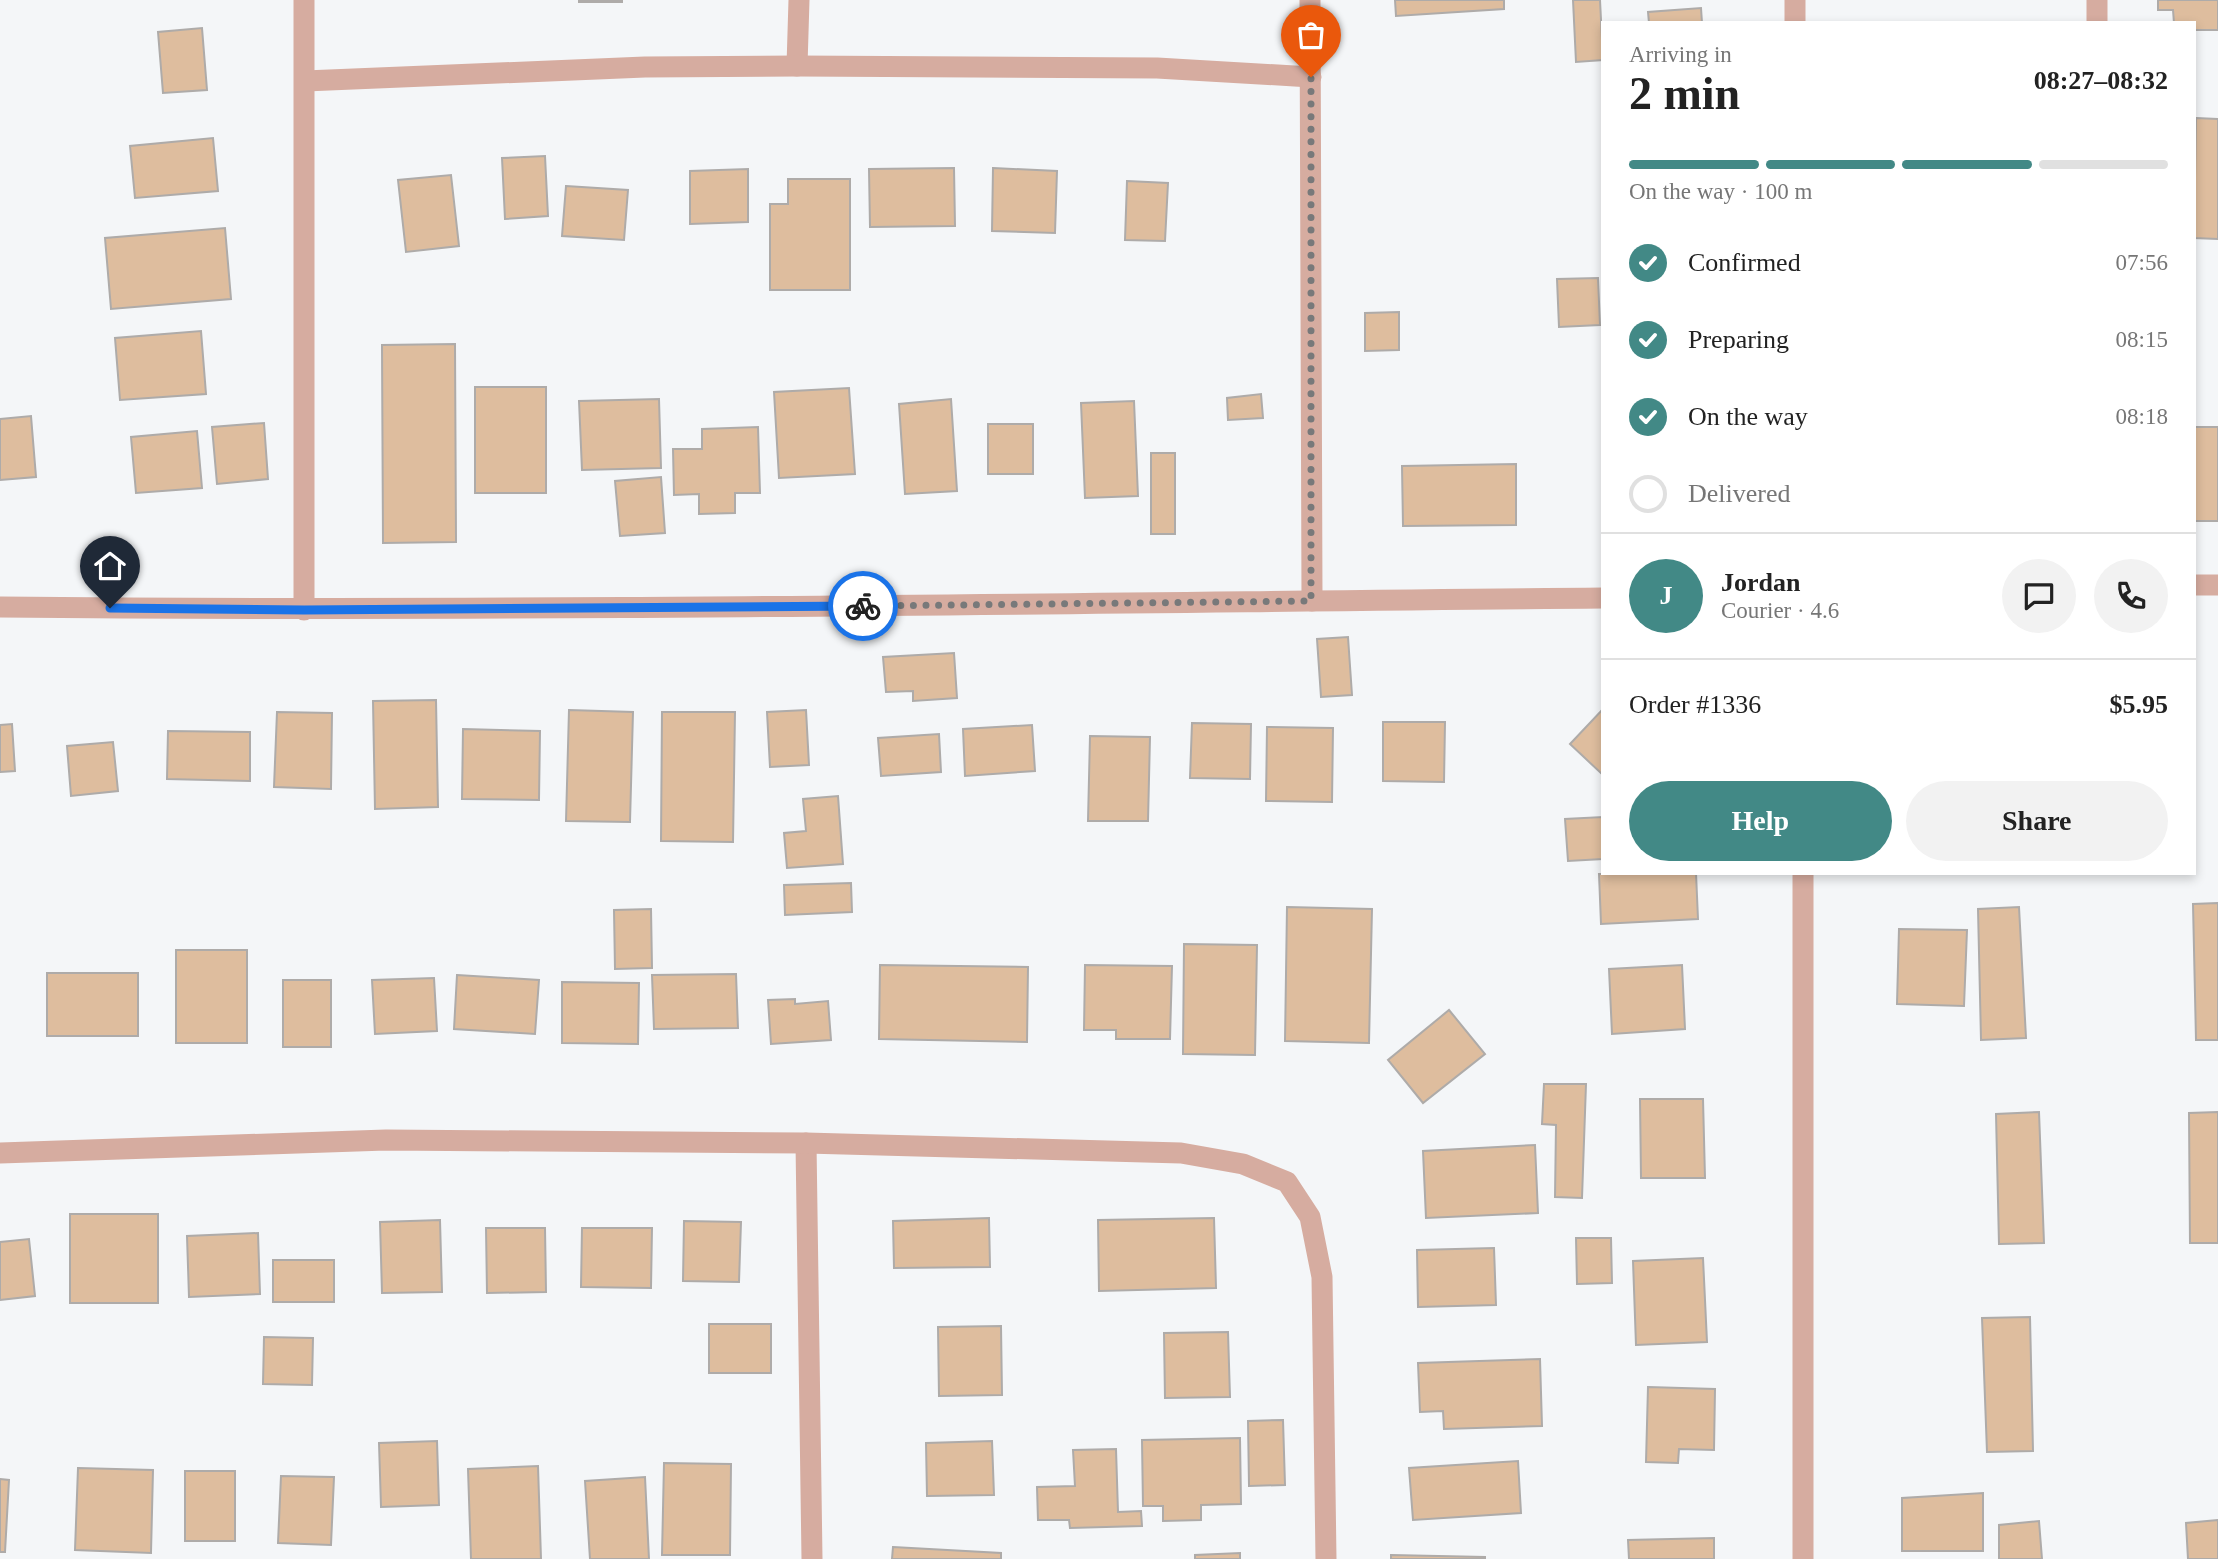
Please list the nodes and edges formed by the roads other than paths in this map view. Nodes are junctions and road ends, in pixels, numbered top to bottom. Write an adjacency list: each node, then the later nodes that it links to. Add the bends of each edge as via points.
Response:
1 (304, 0): 10 (street)
2 (799, 0): 8 (street)
3 (1310, 0): 9 (street)
4 (1795, 0): 6 (street)
5 (2097, 0): 7 (street)
6 (1795, 21)
7 (2097, 21)
8 (797, 66): 9 (street, via 1157,68); 10 (street, via 645,66)
9 (1311, 77): 14 (street)
10 (305, 81): 16 (street)
11 (2196, 585): 12 (street)
12 (2218, 585)
13 (1601, 598): 14 (street)
14 (1311, 601): 16 (street)
15 (0, 607): 16 (street)
16 (304, 610)
17 (1803, 875): 22 (street)
18 (806, 1143): 19 (street, via 386,1140); 20 (street); 21 (street, via 1181,1153 1243,1164 1287,1182 1310,1217 1322,1278)
19 (0, 1153)
20 (812, 1559)
21 (1326, 1559)
22 (1803, 1559)

